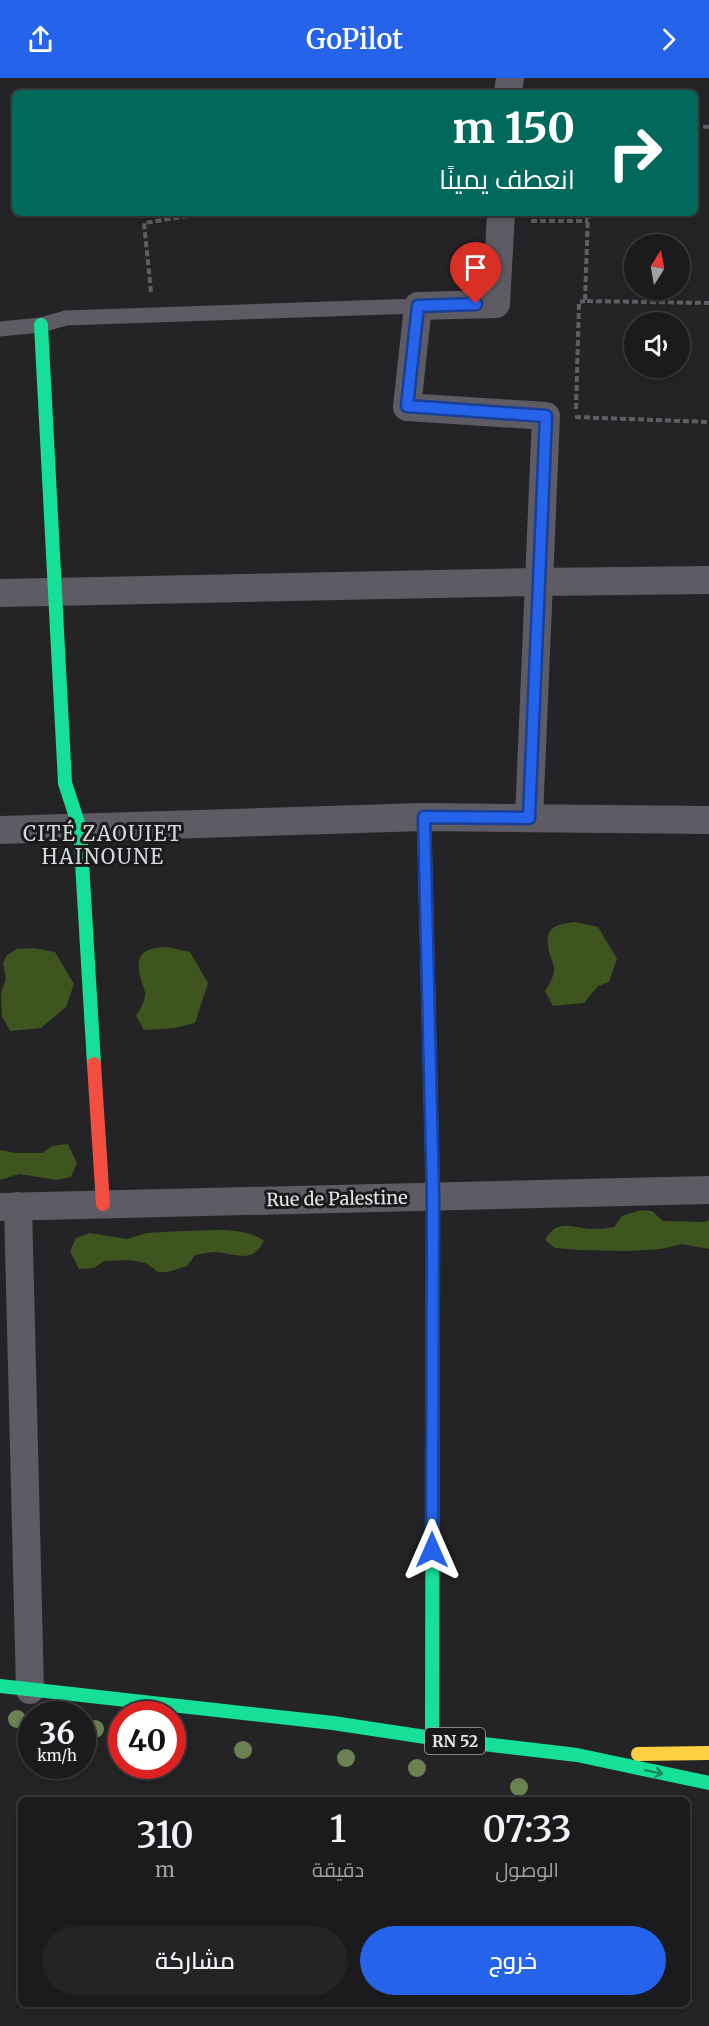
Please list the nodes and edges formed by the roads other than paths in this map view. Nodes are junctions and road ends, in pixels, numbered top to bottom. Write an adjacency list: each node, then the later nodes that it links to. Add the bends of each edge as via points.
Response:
1 (500, 217): 2 (street, via 496,304)
2 (418, 306): 3 (lane, via 66,318); 6 (street, via 407,406 546,416)
3 (41, 325): 4 (lane); 8 (street)
4 (0, 329)
5 (709, 580): 6 (street)
6 (538, 582): 8 (street); 10 (street)
7 (0, 593): 8 (street)
8 (56, 593): 12 (street, via 65,783)
9 (424, 817): 10 (street); 12 (street); 15 (street)
10 (529, 818): 11 (street)
11 (709, 820)
12 (80, 829): 13 (street); 16 (street)
13 (0, 830)
14 (709, 1190): 15 (street, Rue de Palestine)
15 (433, 1197): 16 (street, Rue de Palestine); 20 (street)
16 (103, 1204): 17 (street, Rue de Palestine)
17 (9, 1207): 19 (street)
18 (0, 1686): 19 (street, RN 52)
19 (30, 1690): 20 (street, RN 52, via 333,1723)
20 (432, 1738): 22 (street, RN 52)
21 (709, 1753): 22 (street, RN 52)
22 (577, 1755): 23 (street, RN 52, one-way to 23)
23 (709, 1783)

